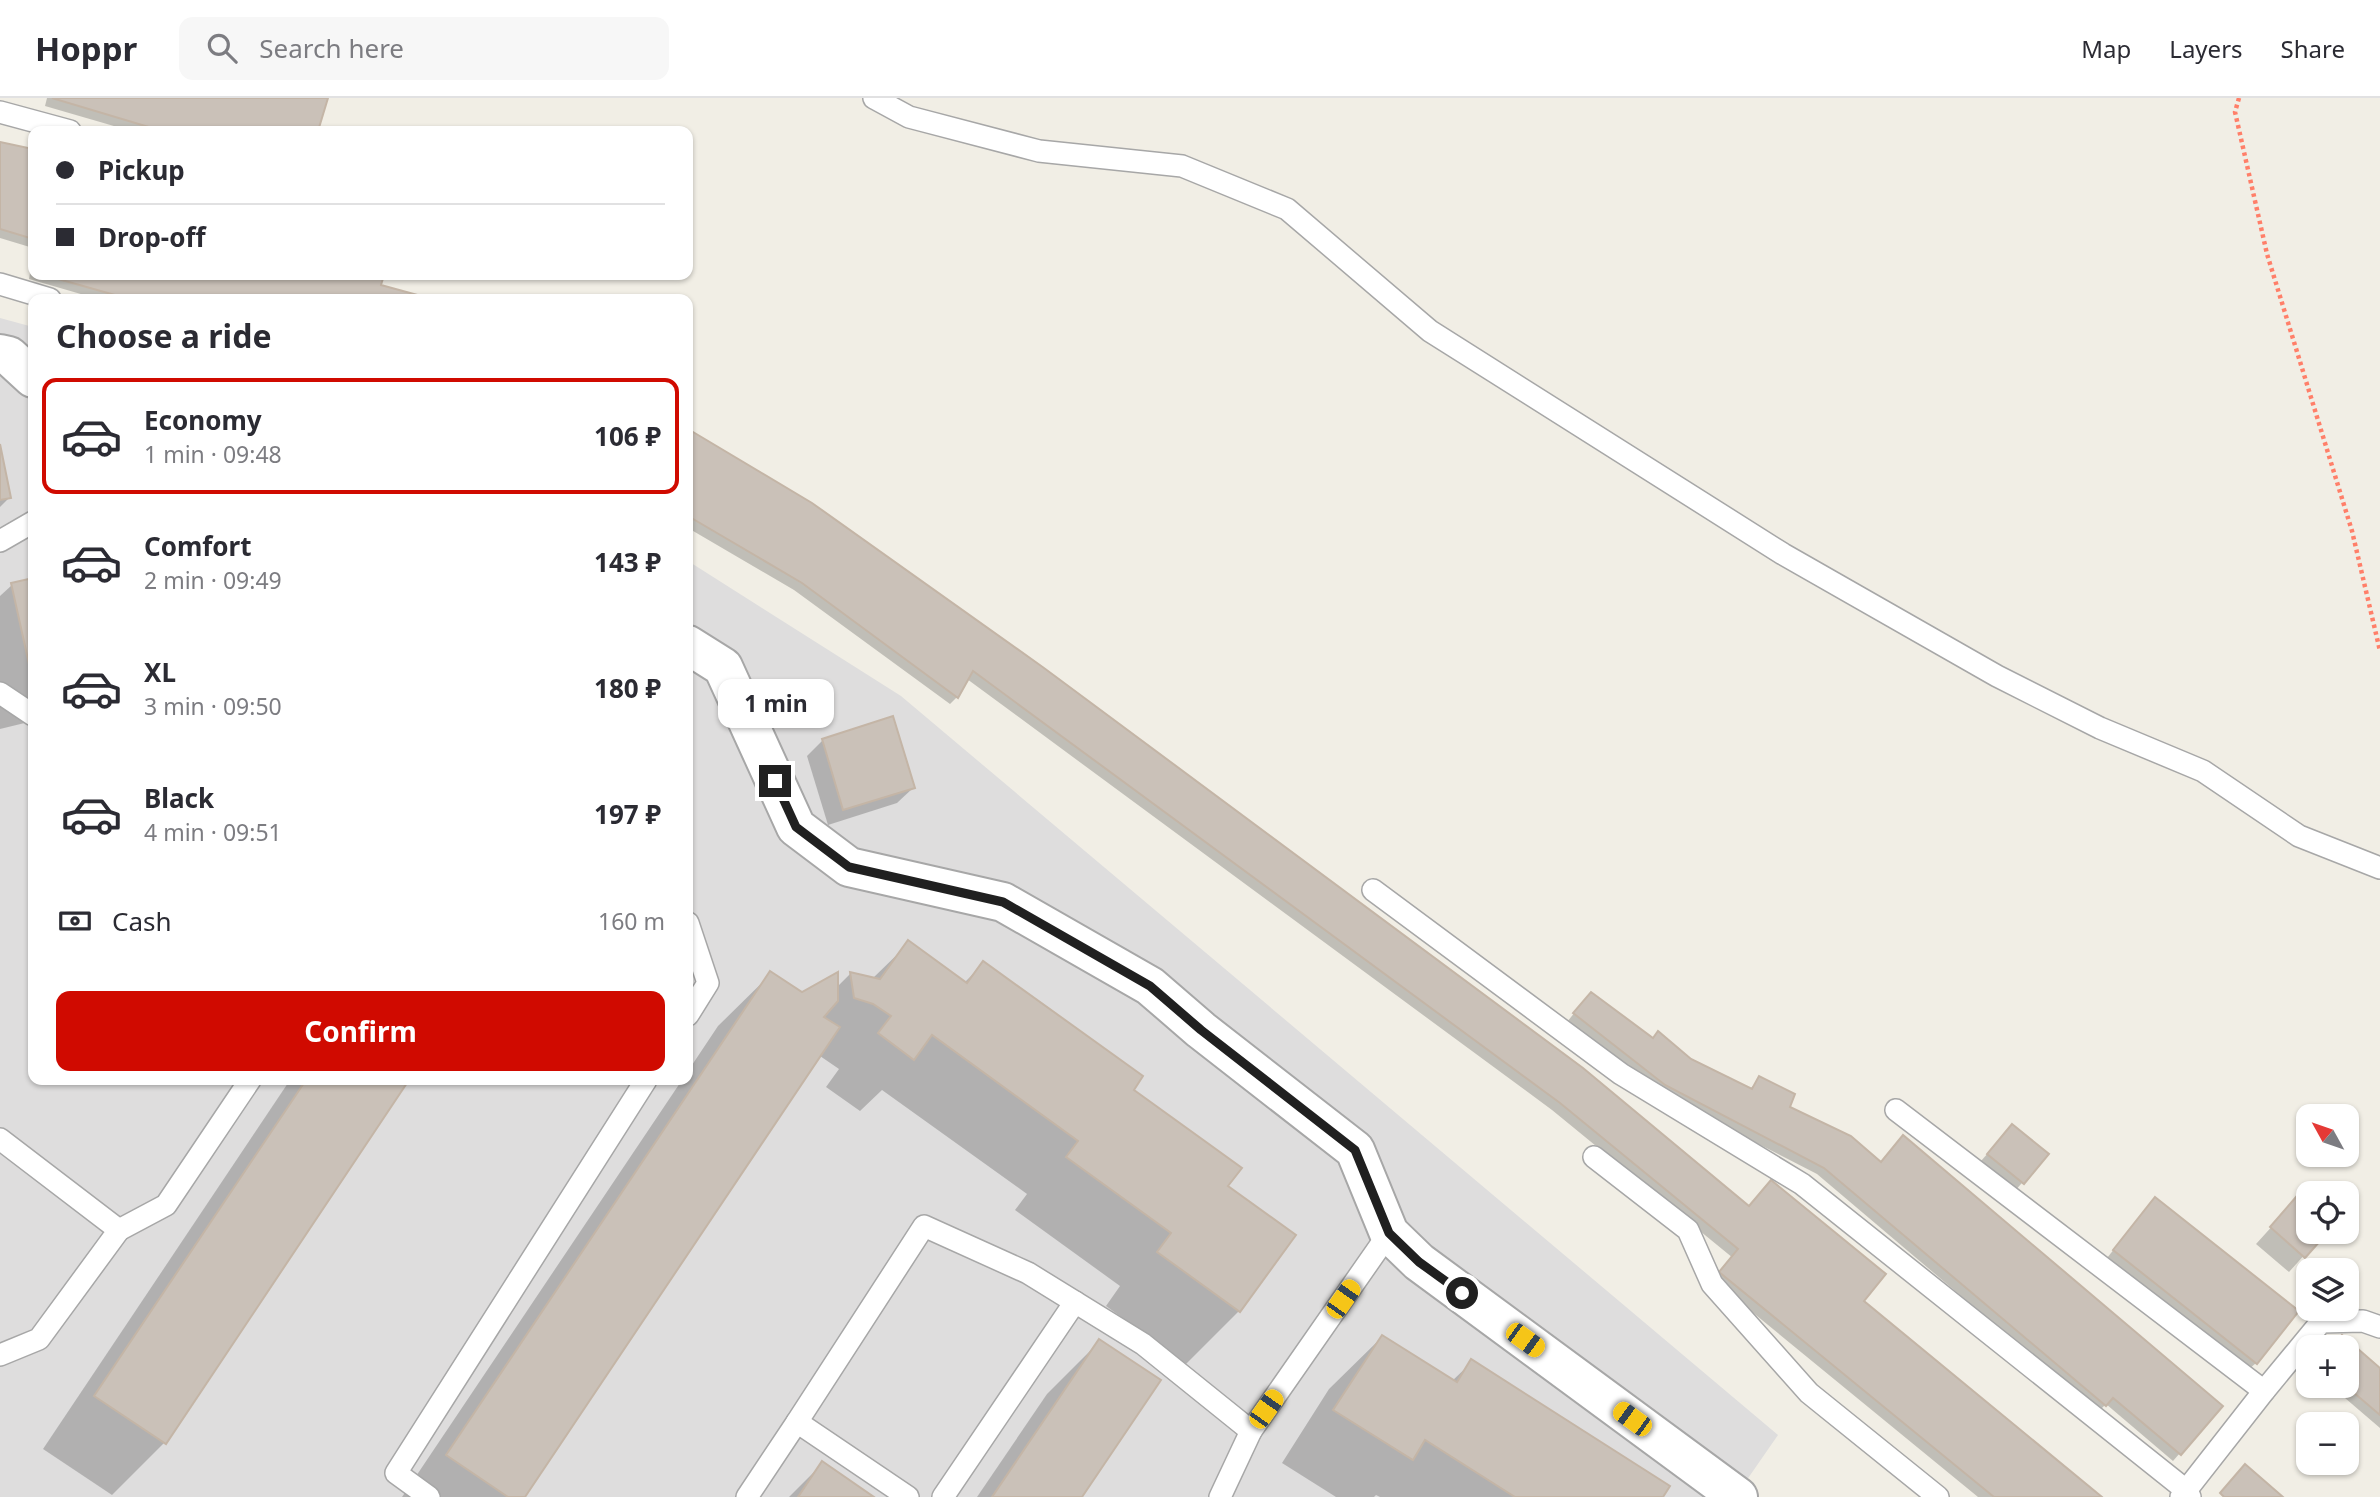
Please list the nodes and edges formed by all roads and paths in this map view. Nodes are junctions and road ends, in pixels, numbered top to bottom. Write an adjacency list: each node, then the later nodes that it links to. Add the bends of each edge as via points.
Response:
1 (874, 98): 15 (lane, via 909,117 1039,151 1182,166 1287,209 1430,331 1783,554 1997,676 2100,728 2203,771 2299,836)
2 (2239, 98): 12 (path, via 2235,112 2267,254 2352,531)
3 (0, 112): 4 (lane)
4 (52, 126)
5 (0, 284): 6 (lane)
6 (33, 294)
7 (0, 354): 8 (street)
8 (28, 373)
9 (28, 525): 10 (lane)
10 (0, 541)
11 (693, 648): 25 (street, via 723,667 796,827 849,867 1003,902 1150,986 1355,1150)
12 (2380, 652)
13 (0, 693): 14 (lane)
14 (28, 712)
15 (2380, 867)
16 (1373, 890): 32 (lane, via 1621,1074 1802,1184)
17 (693, 938): 18 (lane, via 708,984)
18 (693, 1007)
19 (247, 1085): 24 (lane, via 166,1205)
20 (643, 1085): 33 (lane, via 396,1474)
21 (1896, 1110): 29 (lane)
22 (0, 1139): 24 (lane)
23 (1594, 1157): 39 (lane, via 1688,1230 1712,1284 1809,1393)
24 (119, 1230): 28 (lane, via 39,1339)
25 (1389, 1233): 31 (lane); 38 (street, via 1419,1262)
26 (1075, 1302): 30 (lane, via 1028,1273 924,1226); 31 (lane, via 1143,1344); 36 (lane)
27 (2380, 1327): 29 (lane, via 2363,1321 2321,1322)
28 (0, 1355)
29 (2264, 1391): 32 (lane)
30 (797, 1422): 34 (lane); 35 (lane)
31 (1251, 1431): 37 (lane)
32 (2186, 1495)
33 (429, 1497)
34 (747, 1497)
35 (908, 1497)
36 (943, 1497)
37 (1220, 1497)
38 (1738, 1497)
39 (1938, 1497)

